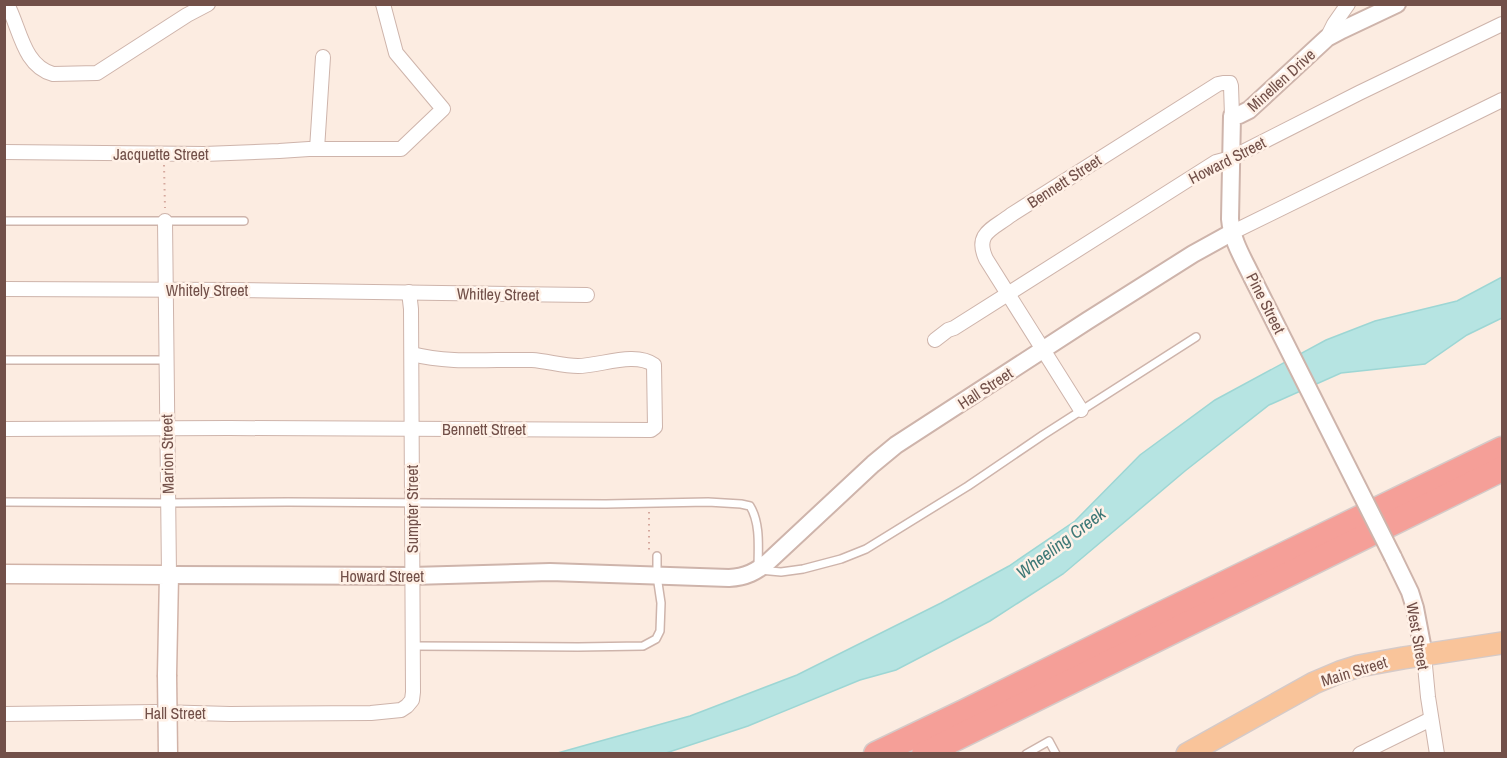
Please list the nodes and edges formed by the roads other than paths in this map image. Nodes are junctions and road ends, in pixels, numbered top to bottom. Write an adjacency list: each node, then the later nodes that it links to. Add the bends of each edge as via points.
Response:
1 (7, 4): 2 (street, via 21,40 37,66 53,74 97,73)
2 (208, 4)
3 (383, 4): 12 (street, Jacquette Street, via 396,53 443,109 401,149)
4 (1348, 4): 7 (street)
5 (1397, 4): 7 (street, Minellen Drive)
6 (1503, 24): 14 (street, Howard Street)
7 (1327, 38): 11 (street, Minellen Drive, via 1249,110)
8 (323, 57): 12 (street)
9 (1503, 100): 18 (street)
10 (1180, 107): 11 (street, Pine Street, via 1226,82 1232,86); 23 (street, Bennett Street, via 986,233 982,251)
11 (1232, 116): 14 (street, Pine Street)
12 (317, 149): 13 (street, Jacquette Street, via 215,154)
13 (4, 152)
14 (1231, 158): 18 (street, Pine Street); 23 (street, Howard Street, via 1216,162)
15 (4, 221): 16 (lane)
16 (165, 221): 17 (lane); 20 (street, Marion Street)
17 (244, 221)
18 (1232, 233): 26 (street, Hall Street); 40 (street, Pine Street, bridge)
19 (4, 289): 20 (street, Whitely Street)
20 (166, 290): 21 (street, Whitely Street); 29 (street, Marion Street)
21 (409, 292): 22 (street, Whitley Street); 27 (street, Sumpter Street)
22 (587, 295)
23 (1008, 295): 25 (street, Howard Street); 26 (street, Bennett Street)
24 (1196, 338): 30 (lane)
25 (935, 340)
26 (1043, 350): 30 (street, Bennett Street); 41 (street, Hall Street, via 896,445)
27 (412, 354): 33 (street, Sumpter Street); 33 (street, Bennett Street, via 573,366 649,361 654,365 655,428)
28 (4, 360): 29 (lane)
29 (166, 360): 32 (street, Marion Street)
30 (1081, 410): 41 (lane, via 859,553 803,569)
31 (4, 429): 32 (street, Bennett Street)
32 (166, 429): 33 (street, Bennett Street); 38 (street, Marion Street)
33 (412, 429): 37 (street, Sumpter Street)
34 (1503, 449): 53 (highway)
35 (1503, 469): 54 (highway)
36 (4, 502): 38 (lane)
37 (412, 502): 38 (lane); 41 (lane, via 741,504 750,506 757,521); 44 (street, Sumpter Street)
38 (168, 503): 43 (street, Marion Street)
39 (657, 556): 45 (lane)
40 (1393, 557): 48 (street, West Street, via 1410,592)
41 (758, 570): 45 (street, Howard Street, via 739,578)
42 (4, 574): 43 (main road, Howard Street)
43 (169, 575): 44 (street, Howard Street); 52 (main road, Marion Street, bridge)
44 (412, 576): 45 (street, Howard Street, via 550,572); 47 (street, Sumpter Street)
45 (657, 576): 47 (lane, via 660,631 656,639 643,646)
46 (1503, 644): 48 (main road, Main Street)
47 (413, 646): 50 (street, Sumpter Street, via 413,692 407,706 396,711)
48 (1424, 655): 51 (street, West Street); 57 (main road, Main Street, via 1340,672)
49 (4, 714): 50 (street, Hall Street)
50 (345, 714)
51 (1431, 719): 58 (street); 59 (street, West Street)
52 (168, 753)
53 (876, 753)
54 (924, 753)
55 (1026, 753): 56 (lane, via 1049,741)
56 (1056, 753)
57 (1187, 753)
58 (1360, 753)
59 (1437, 753)

